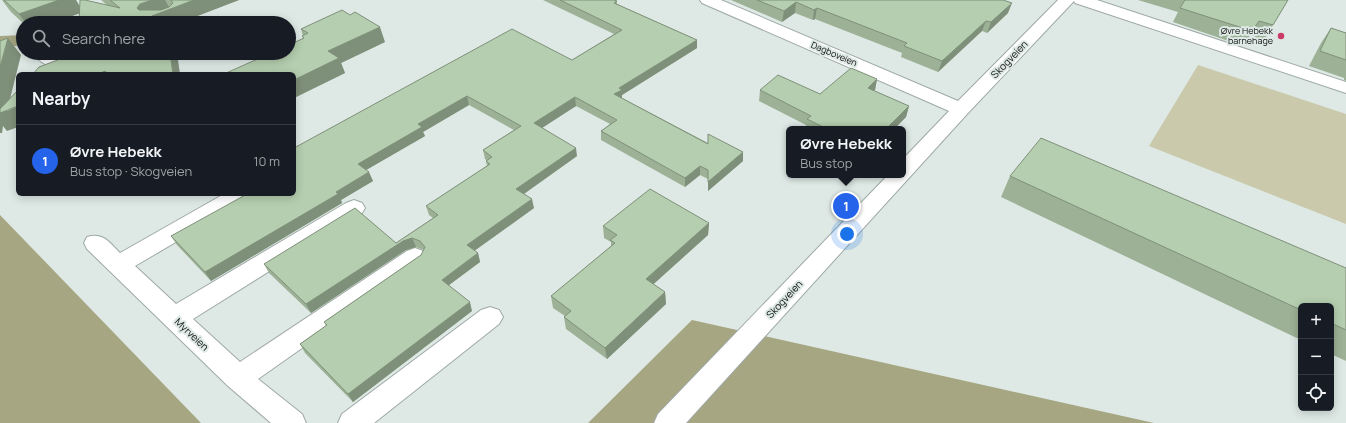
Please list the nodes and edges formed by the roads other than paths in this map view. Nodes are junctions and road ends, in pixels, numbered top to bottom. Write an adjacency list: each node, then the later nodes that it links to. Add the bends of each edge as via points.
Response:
1 (708, 0): 5 (street, Dagboveien)
2 (1067, 0): 5 (street, Skogveien)
3 (1081, 0): 4 (street, via 1253,48 1328,74)
4 (1346, 88)
5 (961, 109): 6 (street, Skogveien)
6 (906, 169)
7 (897, 178): 18 (street, Skogveien)
8 (238, 196): 12 (street)
9 (354, 208): 14 (street)
10 (95, 243): 12 (street, Myrveien)
11 (415, 257): 15 (street)
12 (118, 265): 14 (street, Myrveien)
13 (490, 317): 17 (street)
14 (174, 318): 15 (street, Myrveien)
15 (238, 378): 16 (street, Myrveien)
16 (292, 423)
17 (352, 423)
18 (668, 423)

